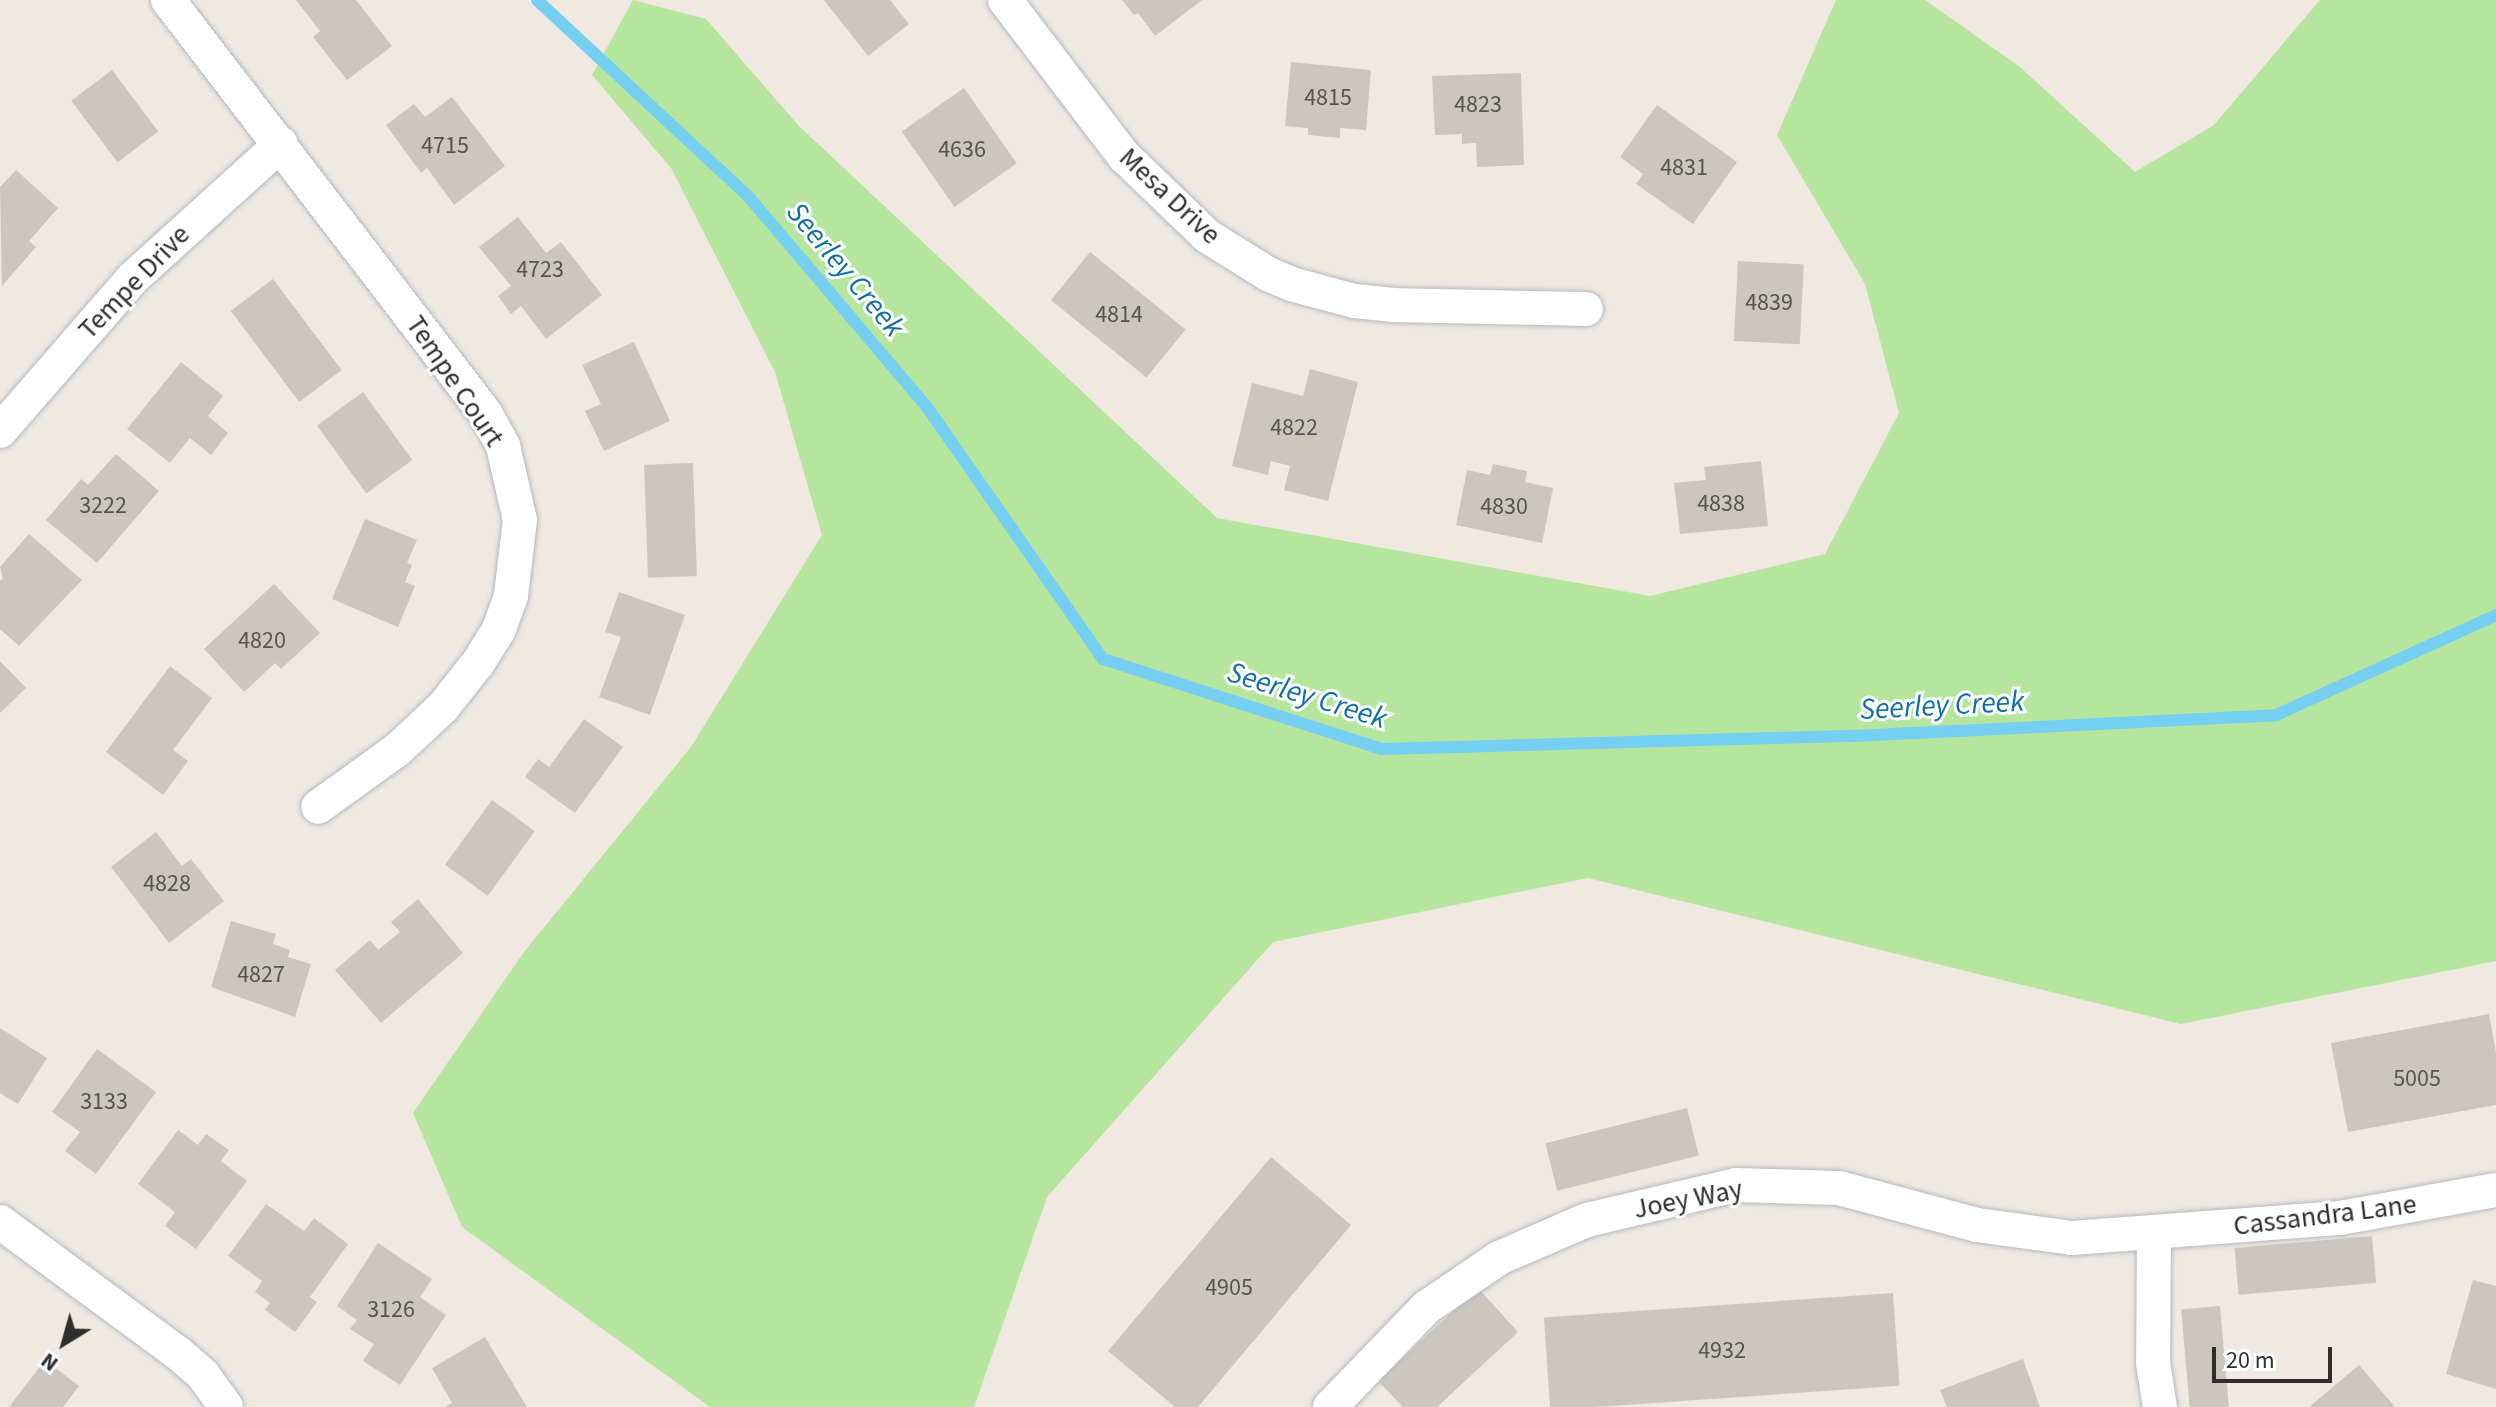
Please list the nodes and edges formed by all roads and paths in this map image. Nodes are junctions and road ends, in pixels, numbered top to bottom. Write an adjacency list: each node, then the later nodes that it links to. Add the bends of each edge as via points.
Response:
1 (168, 0): 3 (street, Tempe Court)
2 (1005, 0): 4 (street, Mesa Drive, via 1124,156 1207,236 1268,274 1354,301)
3 (281, 144): 5 (street, Tempe Drive, via 132,279); 6 (street, Tempe Court, via 485,413 503,446 520,520 511,596 498,631 477,664 443,707 397,750)
4 (1586, 309)
5 (0, 431)
6 (318, 807)
7 (2496, 1190): 9 (street, Cassandra Lane, via 2340,1218)
8 (0, 1222): 10 (street, via 178,1353 203,1375)
9 (2154, 1234): 11 (street, Joey Way, via 2072,1238 1977,1225 1839,1188 1736,1185 1587,1220 1499,1258 1427,1307); 12 (street, via 2153,1363)
10 (226, 1407)
11 (1330, 1407)
12 (2160, 1407)

